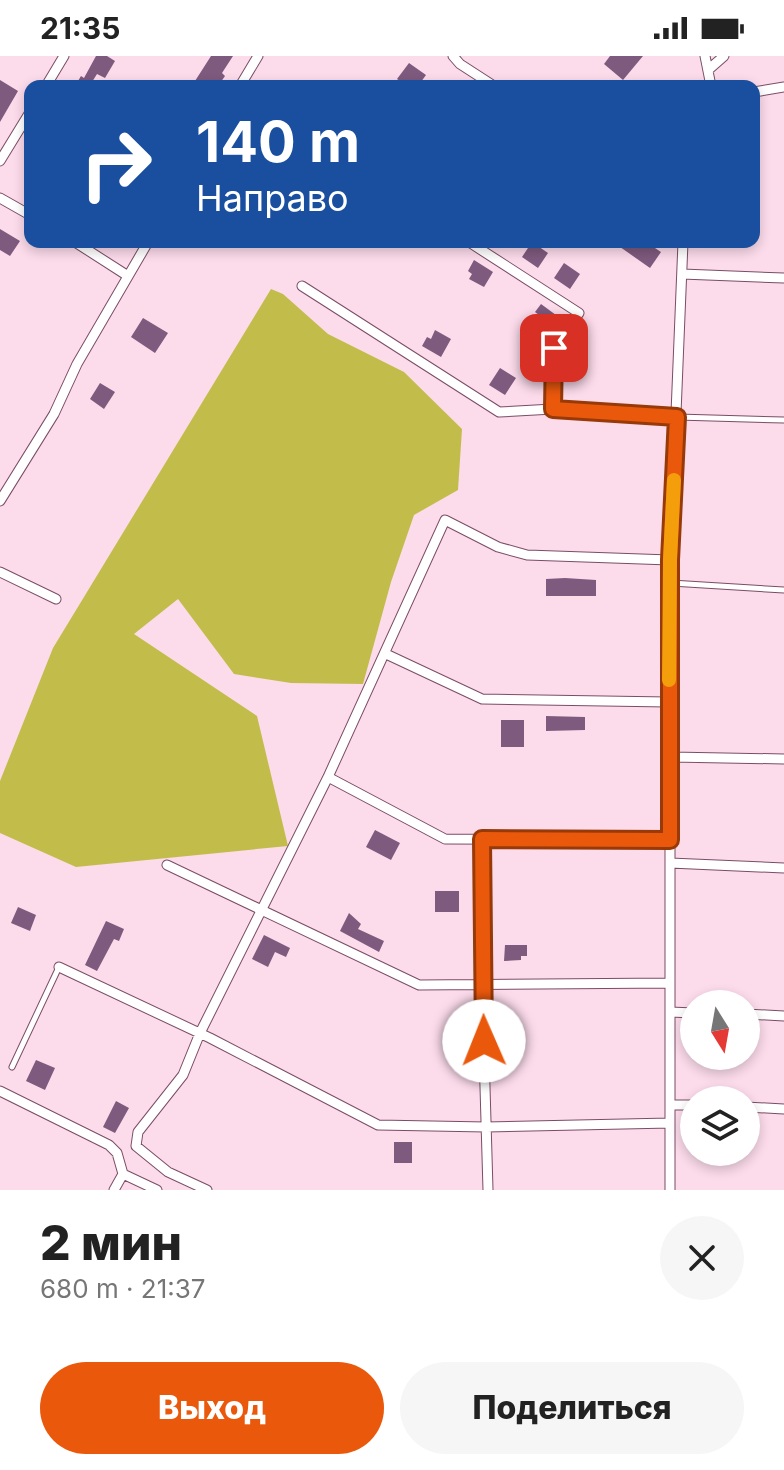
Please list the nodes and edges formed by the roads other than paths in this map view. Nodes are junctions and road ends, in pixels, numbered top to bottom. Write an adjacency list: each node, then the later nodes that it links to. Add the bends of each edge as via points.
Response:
1 (64, 56): 7 (street)
2 (258, 56): 8 (street)
3 (453, 56): 9 (street)
4 (705, 56): 6 (street)
5 (724, 56): 6 (street)
6 (708, 70): 10 (street)
7 (50, 80)
8 (244, 80)
9 (485, 80)
10 (710, 80)
11 (784, 87): 12 (street)
12 (760, 91)
13 (24, 122): 14 (street)
14 (0, 161)
15 (0, 198): 16 (street)
16 (24, 212)
17 (84, 248): 22 (street)
18 (144, 248): 22 (street)
19 (478, 248): 25 (street, via 579,313 554,348)
20 (683, 248): 21 (street)
21 (682, 274): 23 (street); 26 (street)
22 (128, 276): 28 (street)
23 (784, 278)
24 (302, 286): 25 (street, via 499,412)
25 (553, 409): 26 (street)
26 (677, 417): 27 (lane); 29 (street)
27 (784, 420)
28 (0, 501)
29 (670, 560): 31 (street); 34 (street, via 527,555 498,547 445,520)
30 (0, 572): 33 (street)
31 (671, 583): 32 (lane); 35 (street)
32 (784, 590)
33 (56, 599)
34 (386, 654): 35 (street, via 482,699); 38 (street)
35 (668, 702): 36 (street)
36 (671, 757): 37 (street); 40 (street)
37 (784, 759)
38 (328, 777): 39 (street, via 445,839); 44 (street)
39 (482, 839): 40 (street); 47 (street)
40 (670, 840): 41 (street)
41 (670, 863): 43 (street); 46 (street)
42 (167, 865): 44 (street)
43 (784, 868)
44 (263, 911): 47 (street, via 419,985); 52 (street)
45 (59, 967): 52 (street); 53 (lane)
46 (670, 983): 47 (street); 48 (street)
47 (482, 984): 60 (street)
48 (670, 1012): 49 (street); 55 (street)
49 (680, 1012)
50 (760, 1015): 51 (street)
51 (784, 1016)
52 (200, 1033): 60 (street, via 378,1125); 64 (street, via 183,1075 138,1132 136,1146 168,1172)
53 (12, 1067)
54 (0, 1091): 61 (street, via 109,1145)
55 (670, 1105): 56 (street); 59 (street)
56 (680, 1105)
57 (760, 1108): 58 (street)
58 (784, 1109)
59 (670, 1123): 60 (street); 66 (street)
60 (486, 1127): 65 (street)
61 (123, 1174): 62 (street); 63 (street)
62 (114, 1190)
63 (157, 1190)
64 (207, 1190)
65 (488, 1190)
66 (670, 1190)

